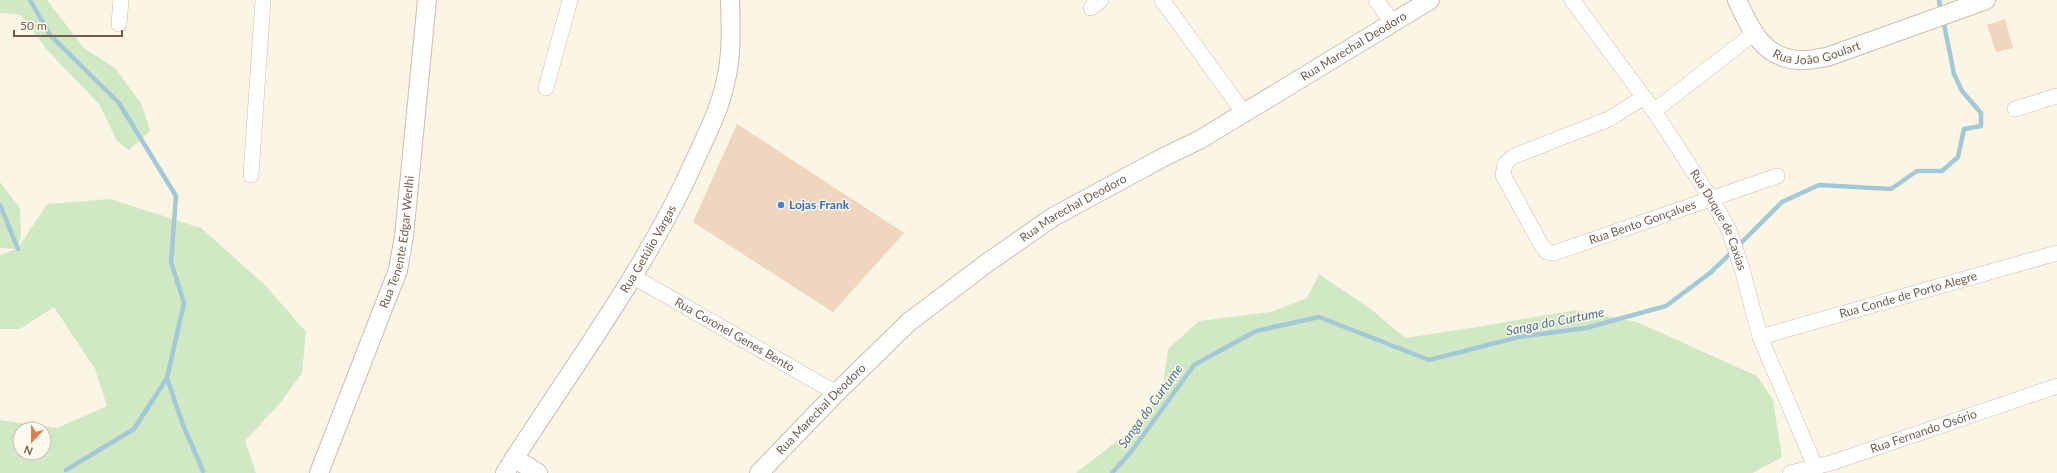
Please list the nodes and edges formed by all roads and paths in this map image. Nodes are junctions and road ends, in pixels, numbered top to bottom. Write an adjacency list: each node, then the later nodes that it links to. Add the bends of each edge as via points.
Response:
1 (121, 0): 13 (street)
2 (263, 0): 21 (street)
3 (428, 0): 32 (street, Rua Tenente Edgar Werlhi, via 404,236 398,270)
4 (570, 0): 15 (street)
5 (730, 0): 25 (street, Rua Getúlio Vargas, via 731,41 725,85 719,104 677,200)
6 (1162, 0): 20 (street)
7 (1376, 0): 12 (street)
8 (1430, 0): 12 (street, Rua Marechal Deodoro)
9 (1572, 0): 17 (street, Rua Duque de Caxias)
10 (1736, 0): 14 (street, Rua João Goulart)
11 (1986, 0): 14 (street, Rua João Goulart, via 1827,57 1800,60 1780,57)
12 (1393, 23): 20 (street, Rua Marechal Deodoro)
13 (119, 24)
14 (1753, 34): 19 (street)
15 (546, 88)
16 (2057, 96): 18 (street)
17 (1644, 97): 19 (street, Rua Duque de Caxias); 23 (street, Rua Bento Gonçalves, via 1609,119 1514,156 1505,164 1503,175 1542,246 1547,252 1554,253)
18 (2015, 109)
19 (1654, 111): 23 (street, Rua Duque de Caxias)
20 (1244, 113): 28 (street, Rua Marechal Deodoro, via 1201,139 1053,217 999,254 909,322)
21 (250, 175)
22 (1777, 176): 23 (street, Rua Bento Gonçalves)
23 (1712, 200): 26 (street, Rua Duque de Caxias, via 1729,230)
24 (2057, 253): 26 (street, Rua Conde de Porto Alegre)
25 (634, 277): 28 (street, Rua Coronel Genes Bento); 29 (street, Rua Getúlio Vargas)
26 (1760, 338): 30 (street, Rua Duque de Caxias)
27 (2057, 386): 31 (street, Rua Fernando Osório)
28 (836, 393): 34 (street, Rua Marechal Deodoro)
29 (510, 466): 33 (street)
30 (1815, 466): 31 (street, Rua Fernando Osório); 35 (street, Rua Fernando Osório)
31 (1834, 468)
32 (319, 473)
33 (538, 473)
34 (759, 473)
35 (1790, 473)

